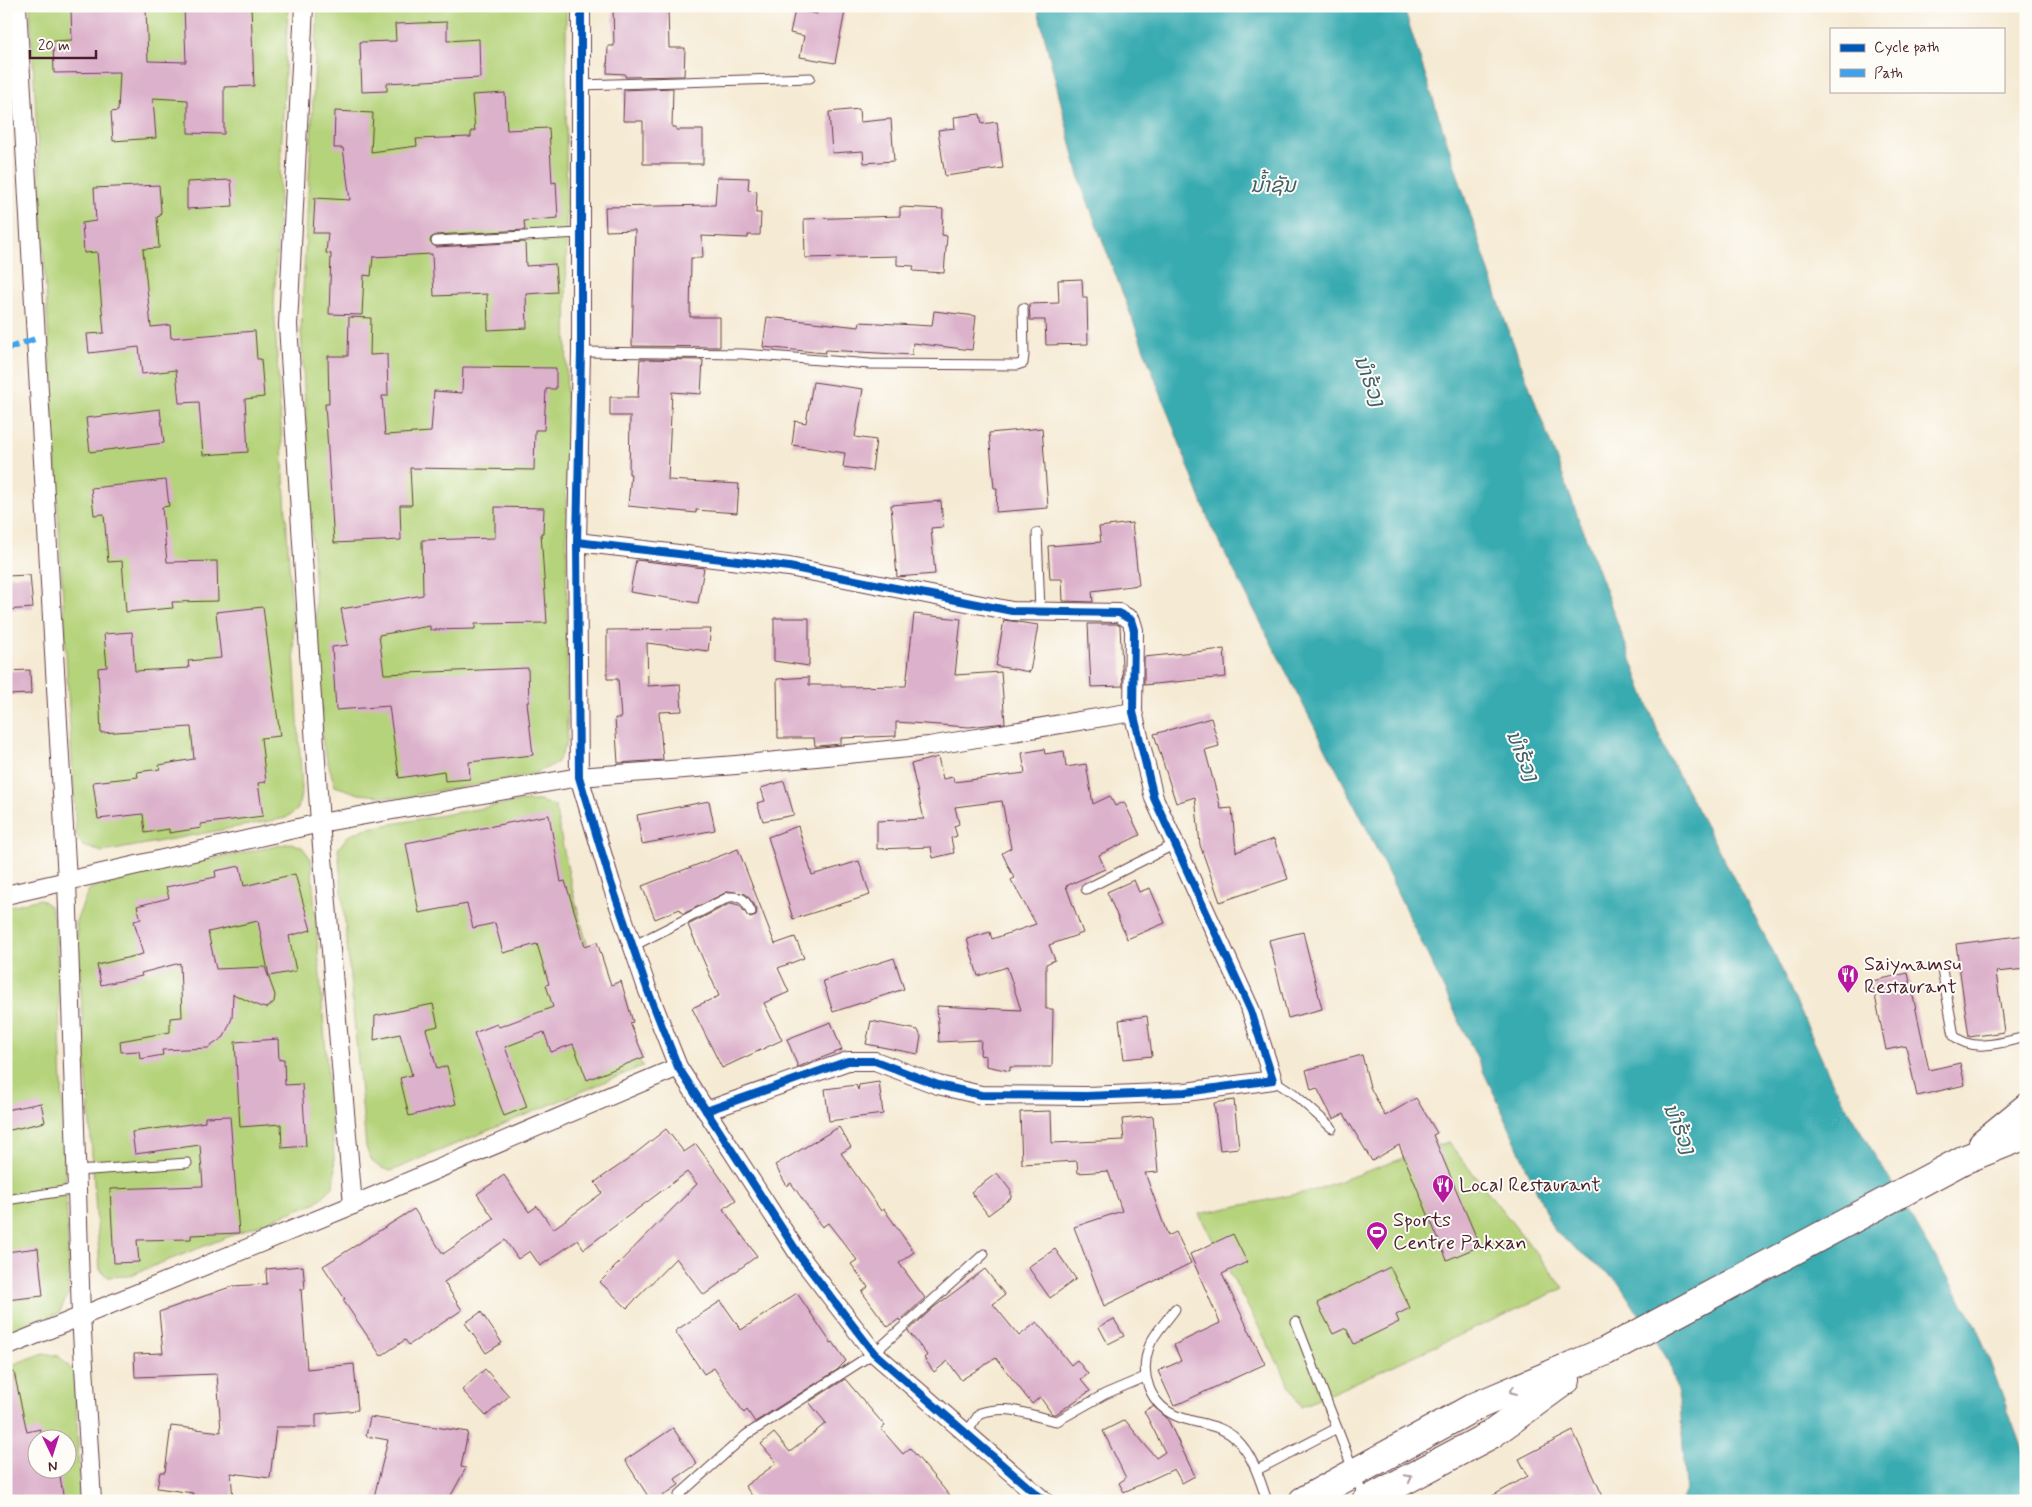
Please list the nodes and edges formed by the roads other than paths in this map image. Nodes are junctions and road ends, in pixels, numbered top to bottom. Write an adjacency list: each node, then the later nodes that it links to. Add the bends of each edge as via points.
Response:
1 (17, 6): 4 (street)
2 (304, 6): 16 (street, via 288,324)
3 (581, 6): 6 (street)
4 (13, 72): 18 (street)
5 (810, 78): 6 (lane)
6 (580, 85): 7 (street)
7 (580, 233): 8 (lane); 10 (street)
8 (436, 241)
9 (1023, 308): 10 (lane, via 1024,356 1023,363 1017,365 870,364 743,354)
10 (581, 352): 12 (street)
11 (1037, 533): 13 (lane)
12 (577, 542): 13 (street, via 789,567 1012,611); 15 (street)
13 (1040, 611): 14 (street, via 1119,613 1131,620 1134,630)
14 (1133, 712): 15 (street, via 929,746); 17 (street, via 1154,798)
15 (579, 777): 16 (street); 22 (street)
16 (320, 822): 18 (street); 36 (street)
17 (1176, 844): 19 (lane); 26 (street, via 1251,1011)
18 (67, 880): 20 (street); 33 (street)
19 (1086, 889)
20 (6, 895)
21 (751, 912): 22 (lane, via 745,899 729,897)
22 (633, 946): 25 (street)
23 (1942, 970): 24 (lane, via 1954,1036 1962,1042 1992,1045)
24 (2026, 1037)
25 (678, 1066): 28 (street); 36 (street)
26 (1273, 1080): 28 (street, via 1186,1092 1086,1096 981,1095 938,1085 875,1061 848,1060); 29 (lane, via 1293,1093)
27 (2026, 1108): 31 (highway)
28 (706, 1111): 43 (street, via 801,1258)
29 (1332, 1128)
30 (2026, 1135): 31 (highway)
31 (1963, 1160): 42 (highway)
32 (187, 1163): 33 (lane)
33 (77, 1171): 34 (street)
34 (77, 1189): 35 (lane); 39 (street)
35 (6, 1200)
36 (353, 1205): 39 (street)
37 (984, 1254): 43 (lane)
38 (1174, 1309): 44 (lane, via 1149,1347)
39 (81, 1315): 41 (street); 50 (street)
40 (1296, 1322): 45 (lane)
41 (6, 1347)
42 (1606, 1351): 48 (highway, one-way to 48, via 1474,1407); 54 (highway, one-way to 42, via 1492,1434)
43 (874, 1353): 46 (street); 49 (lane, via 746,1435)
44 (1145, 1377): 46 (lane, via 1105,1394 1057,1421 999,1408 980,1413); 47 (lane, via 1149,1391 1162,1406 1177,1416 1217,1427 1236,1439)
45 (1337, 1428): 47 (lane); 48 (lane)
46 (967, 1432): 51 (street)
47 (1257, 1470): 52 (lane)
48 (1354, 1473): 53 (highway); 54 (lane)
49 (679, 1495)
50 (92, 1501)
51 (1044, 1501)
52 (1267, 1501)
53 (1302, 1501)
54 (1365, 1501)

